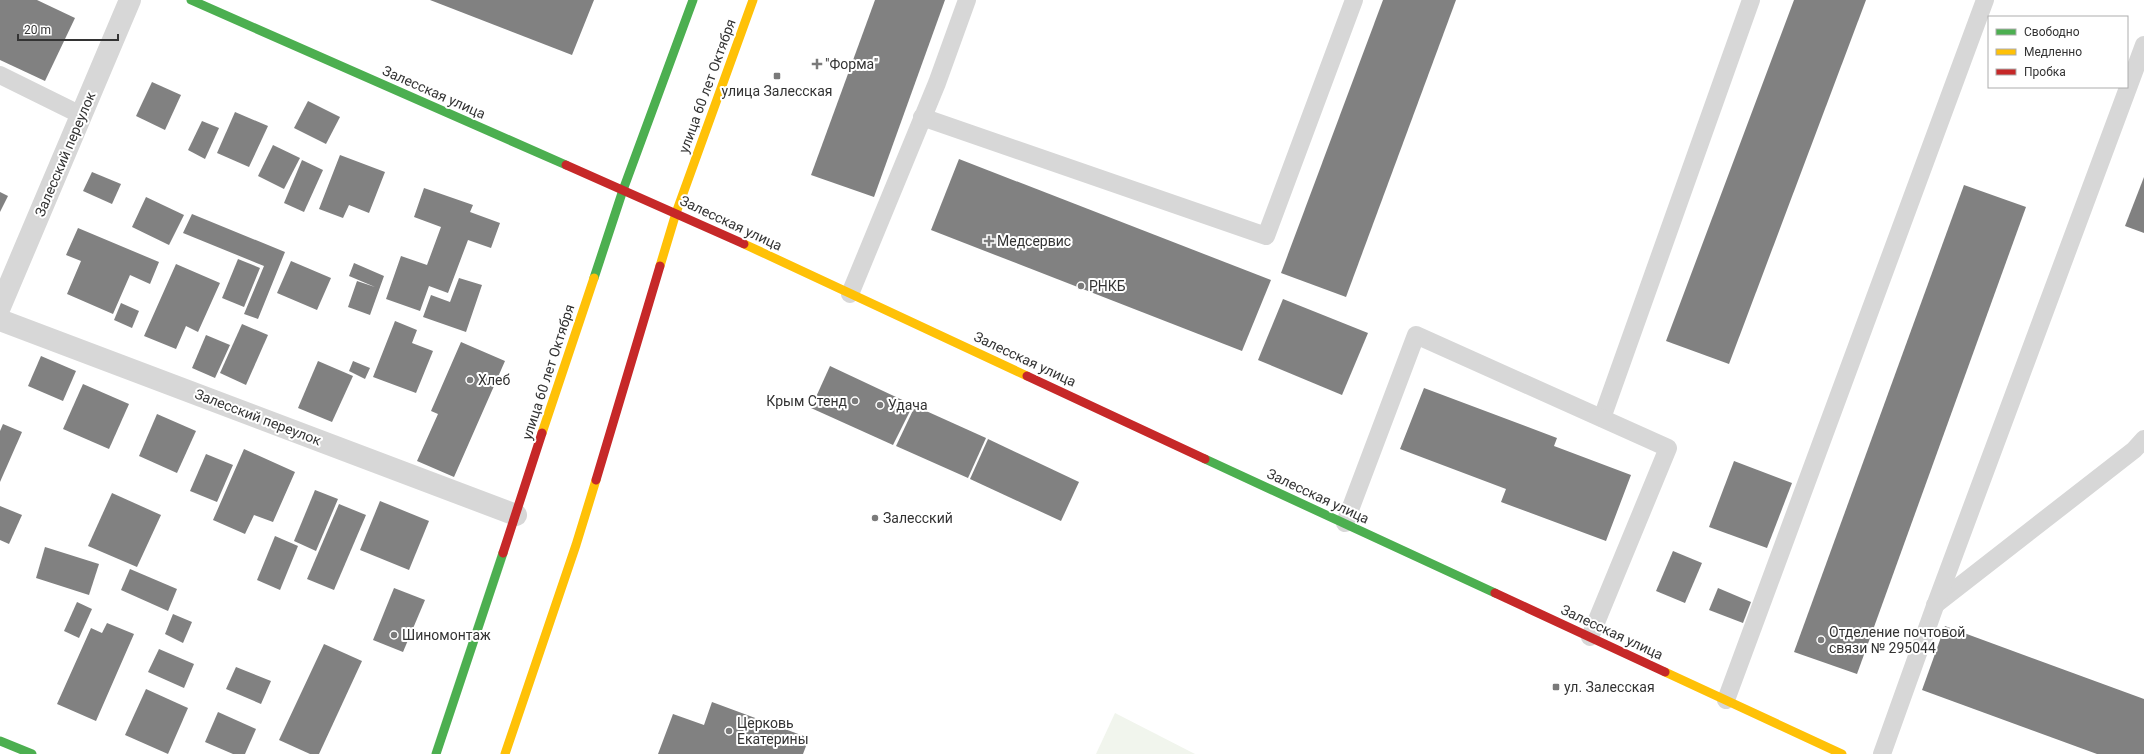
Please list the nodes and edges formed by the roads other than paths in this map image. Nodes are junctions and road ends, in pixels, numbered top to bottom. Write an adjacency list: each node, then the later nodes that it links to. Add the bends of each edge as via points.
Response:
1 (130, 0): 13 (street, Залесский переулок)
2 (191, 0): 15 (main road, Залесская улица)
3 (693, 0): 15 (main road, улица 60 лет Октября)
4 (753, 0): 16 (main road, улица 60 лет Октября)
5 (967, 0): 14 (lane)
6 (1354, 0): 14 (lane, via 1266,236)
7 (1751, 0): 20 (lane)
8 (1985, 0): 26 (lane)
9 (2144, 45): 12 (lane)
10 (0, 76): 13 (lane)
11 (2128, 88): 24 (lane)
12 (2128, 88)
13 (81, 115): 18 (street, Залесский переулок)
14 (922, 117): 17 (lane)
15 (623, 190): 16 (main road, Залесская улица); 22 (main road, улица 60 лет Октября)
16 (676, 213): 17 (main road, Залесская улица); 30 (main road, улица 60 лет Октября, via 576,545)
17 (850, 294): 23 (main road, Залесская улица)
18 (0, 307)
19 (0, 320): 22 (street, Залесский переулок)
20 (1602, 418): 23 (lane, via 1416,335); 25 (lane, via 1668,448)
21 (2144, 439): 24 (lane, via 2134,450)
22 (516, 515): 29 (main road, улица 60 лет Октября)
23 (1345, 523): 25 (main road, Залесская улица)
24 (1935, 606): 32 (lane)
25 (1590, 637): 26 (main road, Залесская улица)
26 (1726, 700): 31 (main road, Залесская улица)
27 (0, 740): 28 (main road)
28 (32, 754)
29 (436, 754)
30 (506, 754)
31 (1842, 754)
32 (1882, 754)

